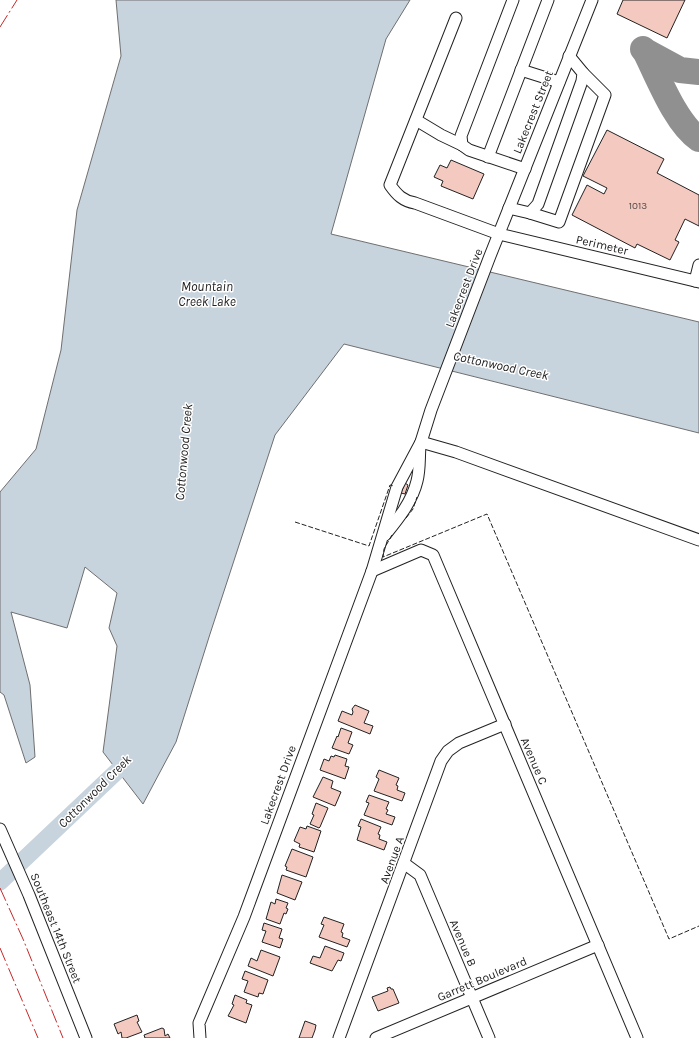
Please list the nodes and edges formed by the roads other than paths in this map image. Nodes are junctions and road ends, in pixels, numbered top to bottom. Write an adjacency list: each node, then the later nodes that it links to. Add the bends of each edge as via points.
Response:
1 (513, 0): 10 (street, via 461,136)
2 (548, 0): 6 (street)
3 (589, 1): 5 (street, Lakecrest Street)
4 (456, 18): 9 (street)
5 (569, 56): 7 (street); 8 (street, Lakecrest Street)
6 (521, 70): 8 (street); 11 (street)
7 (583, 73): 14 (street, via 538,204); 14 (street, via 605,95 559,222)
8 (559, 82): 12 (street, Lakecrest Street)
9 (416, 120): 10 (street); 15 (street, Perimeter, via 390,185 397,196 406,202)
10 (462, 145): 11 (street, via 468,150)
11 (488, 157): 12 (street)
12 (525, 169): 13 (street, Lakecrest Street)
13 (509, 208): 14 (street); 15 (street, Lakecrest Street)
14 (530, 213)
15 (499, 234): 17 (street, Perimeter); 18 (street, Lakecrest Drive)
16 (699, 265): 17 (street)
17 (697, 281)
18 (421, 442): 19 (street, Lakecrest Drive, via 397,487); 19 (street, Lakecrest Drive, via 413,494 401,515); 20 (street, via 456,452)
19 (381, 540): 21 (street, Lakecrest Drive)
20 (699, 540)
21 (372, 571): 22 (street, Avenue C, via 421,550 433,555); 28 (street, Lakecrest Drive, via 244,917 199,1023)
22 (505, 724): 24 (street, Avenue A, via 459,743 448,751 441,761); 25 (street, Avenue C)
23 (2, 832): 27 (street, Southeast 14th Street)
24 (405, 864): 26 (street, Avenue B, via 420,875); 29 (street, Avenue A)
25 (598, 945): 26 (street, Garrett Boulevard); 32 (street, Avenue C)
26 (472, 998): 30 (street, Garrett Boulevard); 31 (street, Avenue B)
27 (86, 1038)
28 (200, 1038)
29 (339, 1038)
30 (376, 1038)
31 (489, 1038)
32 (637, 1038)

